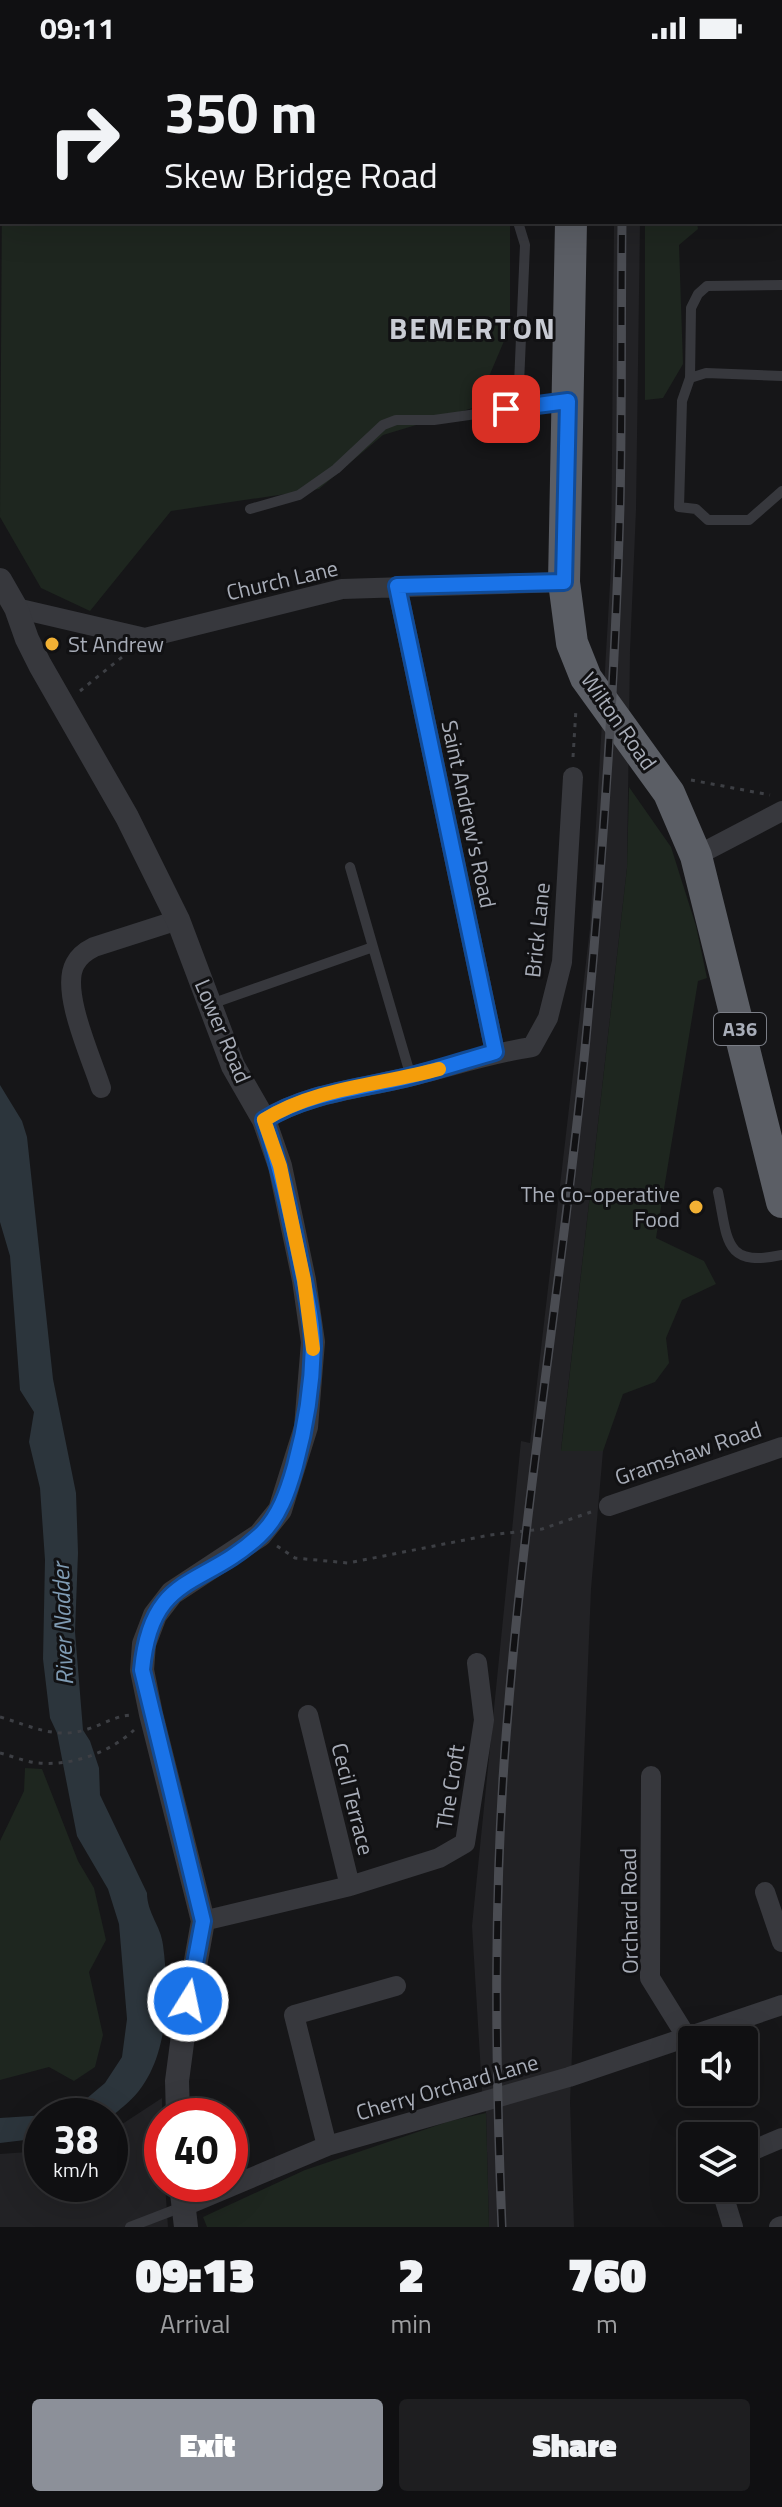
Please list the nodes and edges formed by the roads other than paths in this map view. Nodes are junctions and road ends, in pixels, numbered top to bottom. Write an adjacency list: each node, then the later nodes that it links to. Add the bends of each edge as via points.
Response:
1 (519, 224): 7 (lane, via 525,245)
2 (571, 224): 6 (highway, Wilton Road / A36)
3 (782, 285): 5 (lane, via 707,286 698,294 691,308)
4 (782, 376): 5 (lane, via 706,373)
5 (690, 378): 8 (lane, via 682,401 679,507 696,509 708,520 749,520)
6 (568, 401): 7 (lane); 11 (highway, Wilton Road / A36)
7 (518, 407): 9 (lane, via 434,420 396,420 383,425 319,483 299,495)
8 (782, 491)
9 (250, 509)
10 (0, 580): 13 (street, Lower Road)
11 (564, 582): 12 (street, Church Lane); 16 (highway, Wilton Road / A36, via 582,692 659,778)
12 (397, 586): 13 (street, Church Lane, via 342,589 145,638); 23 (street, Saint Andrew's Road)
13 (16, 608): 18 (street, Lower Road, via 34,652)
14 (573, 777): 23 (street, Brick Lane, via 562,962 548,1018 532,1047)
15 (777, 803): 16 (street)
16 (696, 856): 26 (highway, Wilton Road / A36)
17 (350, 867): 19 (lane)
18 (178, 920): 20 (street, Lower Road); 22 (street, via 85,951 70,979)
19 (373, 947): 20 (lane); 24 (lane)
20 (209, 1004): 27 (street, Lower Road, via 233,1066)
21 (100, 1018): 22 (street)
22 (80, 1025): 25 (street)
23 (495, 1052): 24 (street)
24 (411, 1077): 27 (street, via 312,1097)
25 (101, 1088)
26 (772, 1117): 29 (highway, Wilton Road / A36)
27 (264, 1120): 38 (street, Lower Road, via 280,1166 313,1342 306,1427 280,1510 260,1535 172,1593 155,1615 144,1644 142,1670)
28 (718, 1192): 30 (lane, via 736,1253 748,1259)
29 (782, 1202)
30 (782, 1255)
31 (782, 1447): 32 (street, Gramshaw Road)
32 (609, 1506)
33 (477, 1663): 36 (street, The Croft, via 484,1720 465,1843 439,1858)
34 (308, 1715): 36 (street, Cecil Terrace)
35 (651, 1776): 42 (street, Orchard Road, via 650,1978)
36 (350, 1886): 38 (street, Cecil Terrace)
37 (765, 1892): 39 (street)
38 (203, 1921): 45 (street, Lower Road)
39 (782, 1942)
40 (396, 1986): 47 (street, via 294,2015)
41 (780, 2011): 43 (street, Cherry Orchard Lane)
42 (680, 2026)
43 (724, 2026)
44 (678, 2039): 47 (street, Cherry Orchard Lane, via 569,2077)
45 (177, 2098)
46 (782, 2138): 48 (street)
47 (327, 2146): 50 (street, Cherry Orchard Lane)
48 (758, 2148)
49 (725, 2202): 52 (street)
50 (183, 2206): 51 (lane, Cherry Orchard Lane)
51 (130, 2227)
52 (733, 2227)

